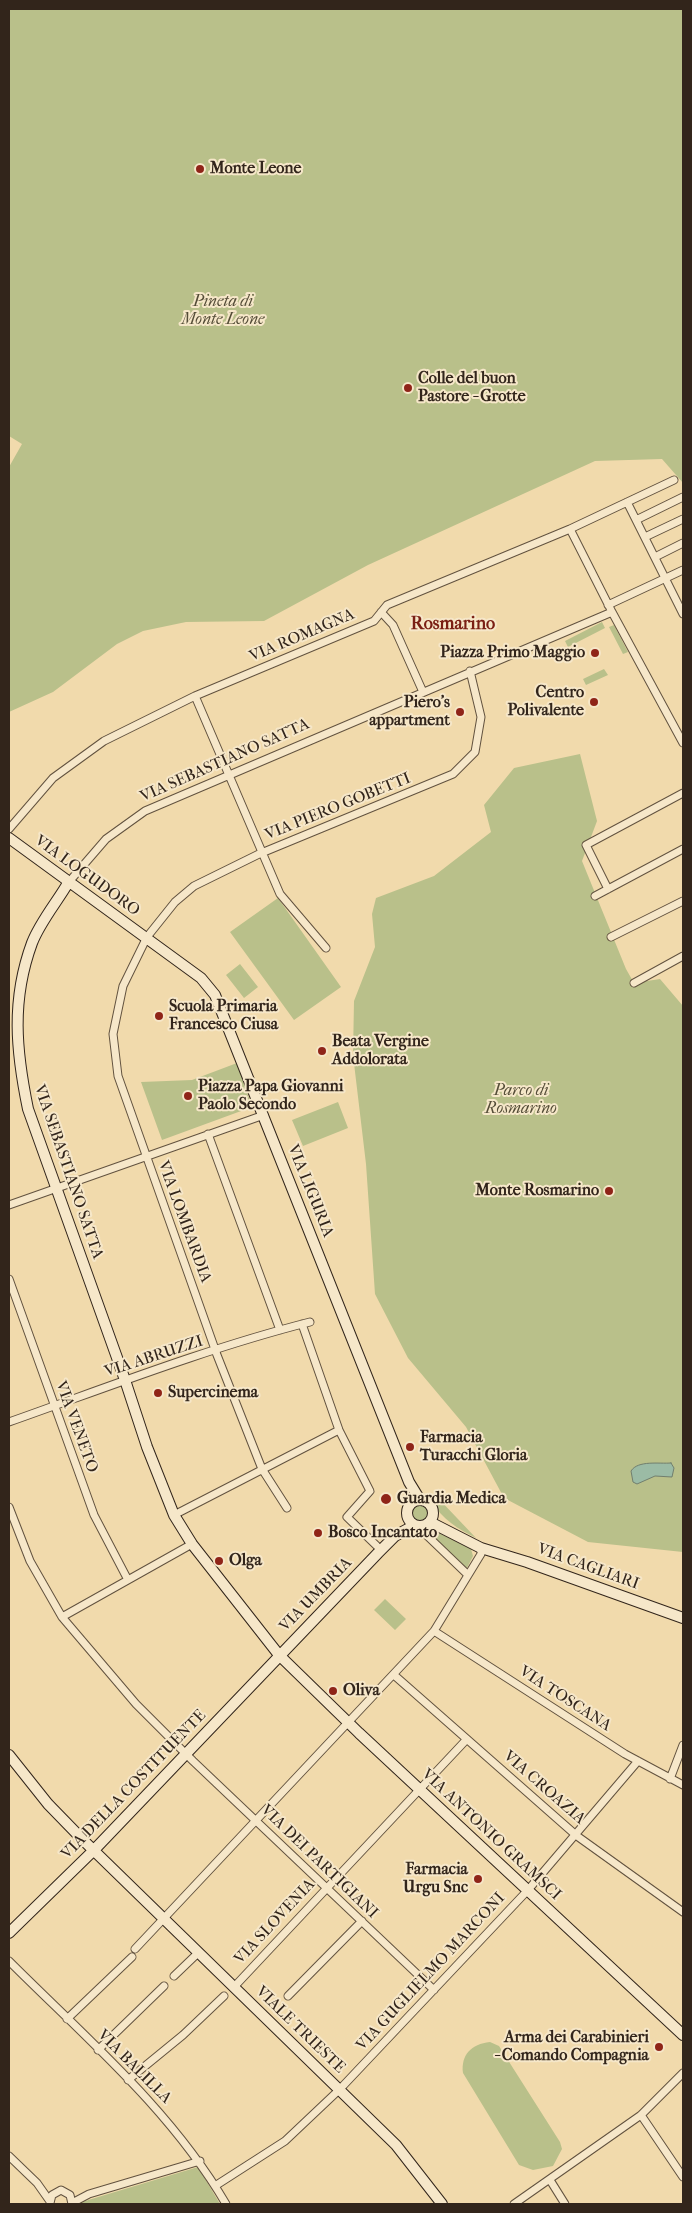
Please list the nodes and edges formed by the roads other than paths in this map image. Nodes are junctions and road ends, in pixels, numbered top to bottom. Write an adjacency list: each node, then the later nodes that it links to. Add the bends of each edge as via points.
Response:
1 (674, 480): 3 (street, VIA ROMAGNA)
2 (683, 497): 5 (street)
3 (627, 502): 5 (street); 6 (street, VIA ROMAGNA)
4 (683, 519): 7 (street)
5 (636, 520): 7 (street)
6 (570, 529): 13 (street); 14 (street, VIA ROMAGNA, via 387,605)
7 (645, 537): 9 (street)
8 (683, 543): 9 (street)
9 (655, 557): 11 (street)
10 (683, 570): 11 (street, VIA SEBASTIANO SATTA)
11 (665, 578): 12 (street); 13 (street, VIA SEBASTIANO SATTA)
12 (681, 603): 15 (street)
13 (610, 608): 16 (street, VIA SEBASTIANO SATTA); 19 (street)
14 (381, 612): 17 (street, via 393,626); 18 (street, VIA ROMAGNA, via 374,621)
15 (683, 614)
16 (470, 671): 17 (street, VIA SEBASTIANO SATTA); 25 (street, VIA PIERO GOBETTI, via 481,717 475,752 453,774)
17 (423, 692): 20 (street, VIA SEBASTIANO SATTA)
18 (195, 696): 20 (street); 22 (street, VIA ROMAGNA, via 104,741 53,778)
19 (682, 740)
20 (230, 774): 25 (street); 26 (street, VIA SEBASTIANO SATTA, via 145,811 106,838)
21 (683, 793): 27 (street, via 586,845)
22 (9, 829)
23 (9, 838): 26 (street, VIA LOGUDORO)
24 (683, 849): 27 (street)
25 (264, 852): 30 (street, VIA PIERO GOBETTI, via 194,886 175,902); 32 (street, via 280,894)
26 (68, 883): 30 (street, VIA LOGUDORO); 35 (street, VIA SEBASTIANO SATTA, via 33,941)
27 (608, 889): 28 (street)
28 (596, 896)
29 (683, 901): 31 (street)
30 (147, 937): 36 (street, VIA LIGURIA, via 201,978 215,995); 38 (street, VIA LOMBARDIA, via 123,986 113,1034 118,1076)
31 (611, 937)
32 (326, 948)
33 (683, 956): 34 (street)
34 (634, 983)
35 (12, 1020): 39 (street, VIA SEBASTIANO SATTA, via 28,1109)
36 (264, 1115): 37 (street); 51 (street, VIA LIGURIA, via 408,1482)
37 (208, 1134): 38 (street); 44 (street)
38 (146, 1156): 39 (street); 45 (street, VIA LOMBARDIA)
39 (56, 1188): 40 (street); 46 (street, VIA SEBASTIANO SATTA)
40 (9, 1205)
41 (9, 1279): 47 (street, VIA VENETO)
42 (310, 1322): 43 (street, VIA ABRUZZI)
43 (302, 1324): 44 (street, VIA ABRUZZI); 49 (street)
44 (280, 1330): 45 (street, VIA ABRUZZI)
45 (216, 1351): 46 (street, VIA ABRUZZI); 50 (street, VIA LOMBARDIA)
46 (125, 1380): 47 (street, VIA ABRUZZI); 54 (street, VIA SEBASTIANO SATTA, via 146,1447)
47 (53, 1406): 48 (street, VIA ABRUZZI); 62 (street, VIA VENETO, via 94,1515)
48 (9, 1422)
49 (338, 1430): 50 (street); 60 (street, via 370,1491 347,1517)
50 (262, 1469): 53 (street, VIA LOMBARDIA); 54 (street)
51 (413, 1505): 55 (street, via 428,1503); 56 (street, via 408,1519); 57 (street, VIA UMBRIA)
52 (9, 1507): 63 (street, VIA DEI PARTIGIANI, via 30,1561)
53 (287, 1508)
54 (174, 1515): 58 (street, VIA SEBASTIANO SATTA)
55 (431, 1516): 56 (street, via 422,1526); 59 (street, VIA CAGLIARI)
56 (415, 1525): 57 (street, VIA UMBRIA); 61 (street)
57 (395, 1536): 60 (street, VIA UMBRIA)
58 (192, 1544): 62 (street); 66 (street, VIA SEBASTIANO SATTA)
59 (481, 1548): 61 (street, via 481,1554); 64 (street, VIA CAGLIARI)
60 (381, 1550): 66 (street, VIA UMBRIA)
61 (467, 1574): 65 (street)
62 (128, 1580): 63 (street)
63 (62, 1616): 71 (street, VIA DEI PARTIGIANI, via 136,1704)
64 (683, 1618)
65 (434, 1631): 67 (street); 73 (street, VIA TOSCANA)
66 (279, 1655): 68 (street, VIA ANTONIO GRAMSCI); 71 (street, VIA DELLA COSTITUENTE)
67 (394, 1675): 68 (street); 69 (street, VIA CROAZIA)
68 (348, 1722): 76 (street, VIA ANTONIO GRAMSCI); 77 (street)
69 (467, 1739): 76 (street, VIA SLOVENIA); 78 (street, VIA CROAZIA)
70 (683, 1746): 74 (street)
71 (186, 1754): 77 (street, VIA DEI PARTIGIANI); 79 (street, VIA DELLA COSTITUENTE)
72 (9, 1755): 79 (street, VIALE TRIESTE, via 48,1804)
73 (638, 1761): 74 (street, VIA TOSCANA); 78 (street, VIA GUGLIELMO MARCONI)
74 (670, 1779): 75 (street, VIA TOSCANA)
75 (683, 1785)
76 (420, 1789): 80 (street, VIA SLOVENIA); 81 (street, VIA ANTONIO GRAMSCI)
77 (257, 1821): 80 (street, VIA DEI PARTIGIANI); 83 (street)
78 (577, 1836): 81 (street, VIA GUGLIELMO MARCONI); 82 (street, VIA CROAZIA)
79 (94, 1850): 83 (street, VIALE TRIESTE); 85 (street, VIA DELLA COSTITUENTE)
80 (326, 1887): 84 (street, VIA DEI PARTIGIANI); 90 (street, VIA SLOVENIA)
81 (528, 1890): 91 (street, VIA GUGLIELMO MARCONI); 95 (street, VIA ANTONIO GRAMSCI)
82 (683, 1912)
83 (165, 1918): 86 (street, VIALE TRIESTE); 94 (street)
84 (362, 1921): 91 (street, VIA DEI PARTIGIANI); 93 (street)
85 (9, 1933)
86 (199, 1952): 88 (street); 90 (street, VIALE TRIESTE)
87 (9, 1961): 94 (street, VIA BALILLA)
88 (174, 1976)
89 (164, 1986): 96 (street)
90 (234, 1986): 99 (street, VIALE TRIESTE)
91 (434, 1990): 99 (street, VIA GUGLIELMO MARCONI)
92 (224, 1996): 98 (street)
93 (288, 1996)
94 (67, 2019): 96 (street, VIA BALILLA)
95 (683, 2035)
96 (98, 2050): 98 (street, VIA BALILLA)
97 (683, 2073): 100 (street)
98 (128, 2080): 102 (street, VIA BALILLA, via 161,2112)
99 (340, 2089): 106 (street, VIA GUGLIELMO MARCONI, via 285,2141); 113 (street, VIALE TRIESTE, via 396,2144)
100 (641, 2116): 103 (street); 104 (street)
101 (9, 2156): 105 (street)
102 (200, 2161): 106 (street, VIA BALILLA); 109 (street)
103 (683, 2177)
104 (550, 2180): 114 (street); 115 (street)
105 (37, 2183): 107 (street); 110 (street)
106 (216, 2186): 112 (street, VIA BALILLA)
107 (54, 2192): 108 (street); 110 (street)
108 (68, 2193): 109 (street); 111 (street)
109 (88, 2195): 111 (street)
110 (50, 2202)
111 (72, 2204)
112 (226, 2204)
113 (442, 2204)
114 (514, 2204)
115 (565, 2204)

